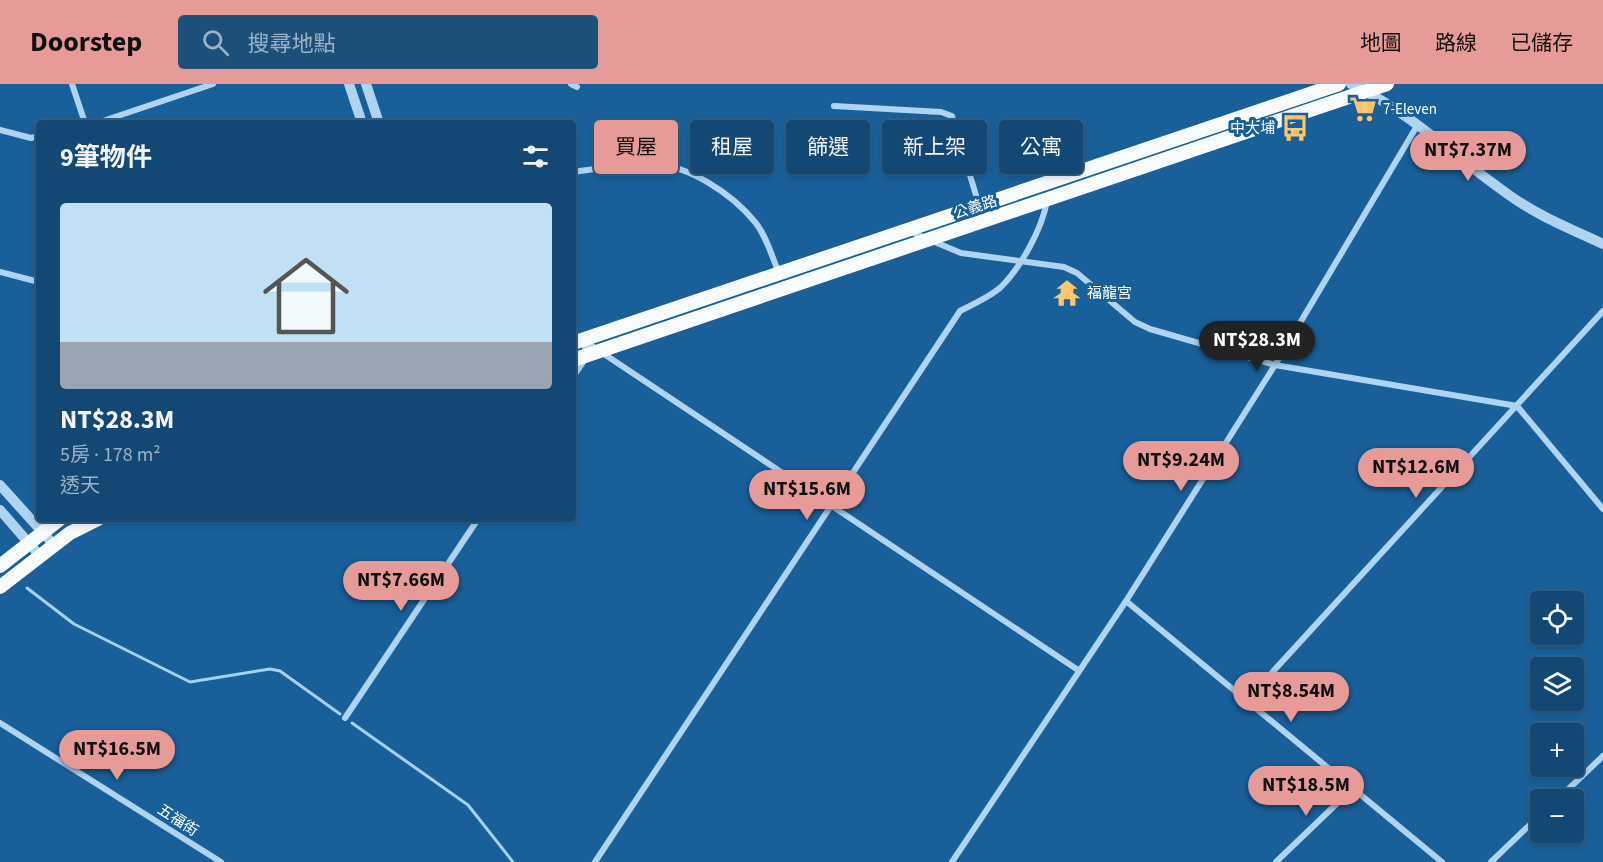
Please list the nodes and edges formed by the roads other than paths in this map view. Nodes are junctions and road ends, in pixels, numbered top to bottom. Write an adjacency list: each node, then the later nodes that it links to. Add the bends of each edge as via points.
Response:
1 (72, 84): 10 (street)
2 (213, 84): 11 (street)
3 (349, 84): 12 (street)
4 (366, 84): 13 (street)
5 (1339, 84): 19 (main road, 公義路)
6 (1351, 84): 8 (street)
7 (1387, 84): 8 (main road, 公義路)
8 (1366, 91): 14 (street); 18 (main road, 公義路)
9 (834, 106): 19 (street, via 941,112 952,116)
10 (84, 120)
11 (106, 120)
12 (361, 120)
13 (378, 120)
14 (1417, 126): 22 (street, via 1535,212); 30 (street)
15 (0, 129): 16 (street)
16 (36, 137)
17 (576, 172): 25 (street, via 651,164 676,167 696,176 756,223)
18 (1047, 201): 21 (main road, 公義路); 23 (street, via 1045,213)
19 (979, 205): 20 (main road, 公義路)
20 (905, 229): 21 (street); 25 (main road, 公義路)
21 (929, 239): 23 (street, via 961,253); 29 (main road, 公義路)
22 (1603, 244)
23 (1020, 260): 30 (street, via 1077,273 1135,322 1150,329); 34 (street, via 994,292 960,310)
24 (0, 272): 26 (street)
25 (779, 273): 28 (main road, 公義路)
26 (36, 281)
27 (1603, 311): 32 (street)
28 (578, 341): 29 (street); 29 (street)
29 (587, 356): 31 (street); 34 (street)
30 (1275, 365): 32 (street); 46 (street)
31 (576, 372)
32 (1517, 406): 35 (street); 48 (street)
33 (0, 485): 40 (street)
34 (831, 506): 47 (street); 56 (street)
35 (1603, 509)
36 (0, 510): 41 (street)
37 (57, 522): 40 (main road)
38 (93, 522): 42 (main road)
39 (476, 522): 49 (street)
40 (45, 532): 41 (main road); 42 (street)
41 (30, 544): 43 (street); 44 (main road)
42 (54, 545): 43 (main road)
43 (40, 556): 45 (main road)
44 (0, 566)
45 (0, 587)
46 (1126, 602): 47 (street); 48 (street)
47 (1078, 670): 57 (street)
48 (1246, 701): 52 (street)
49 (345, 718)
50 (0, 723): 55 (street, 五福街)
51 (1603, 756): 53 (street)
52 (1352, 789): 58 (street); 59 (street)
53 (1568, 789)
54 (1530, 825): 60 (street)
55 (221, 862)
56 (595, 862)
57 (952, 862)
58 (1276, 862)
59 (1442, 862)
60 (1491, 862)

